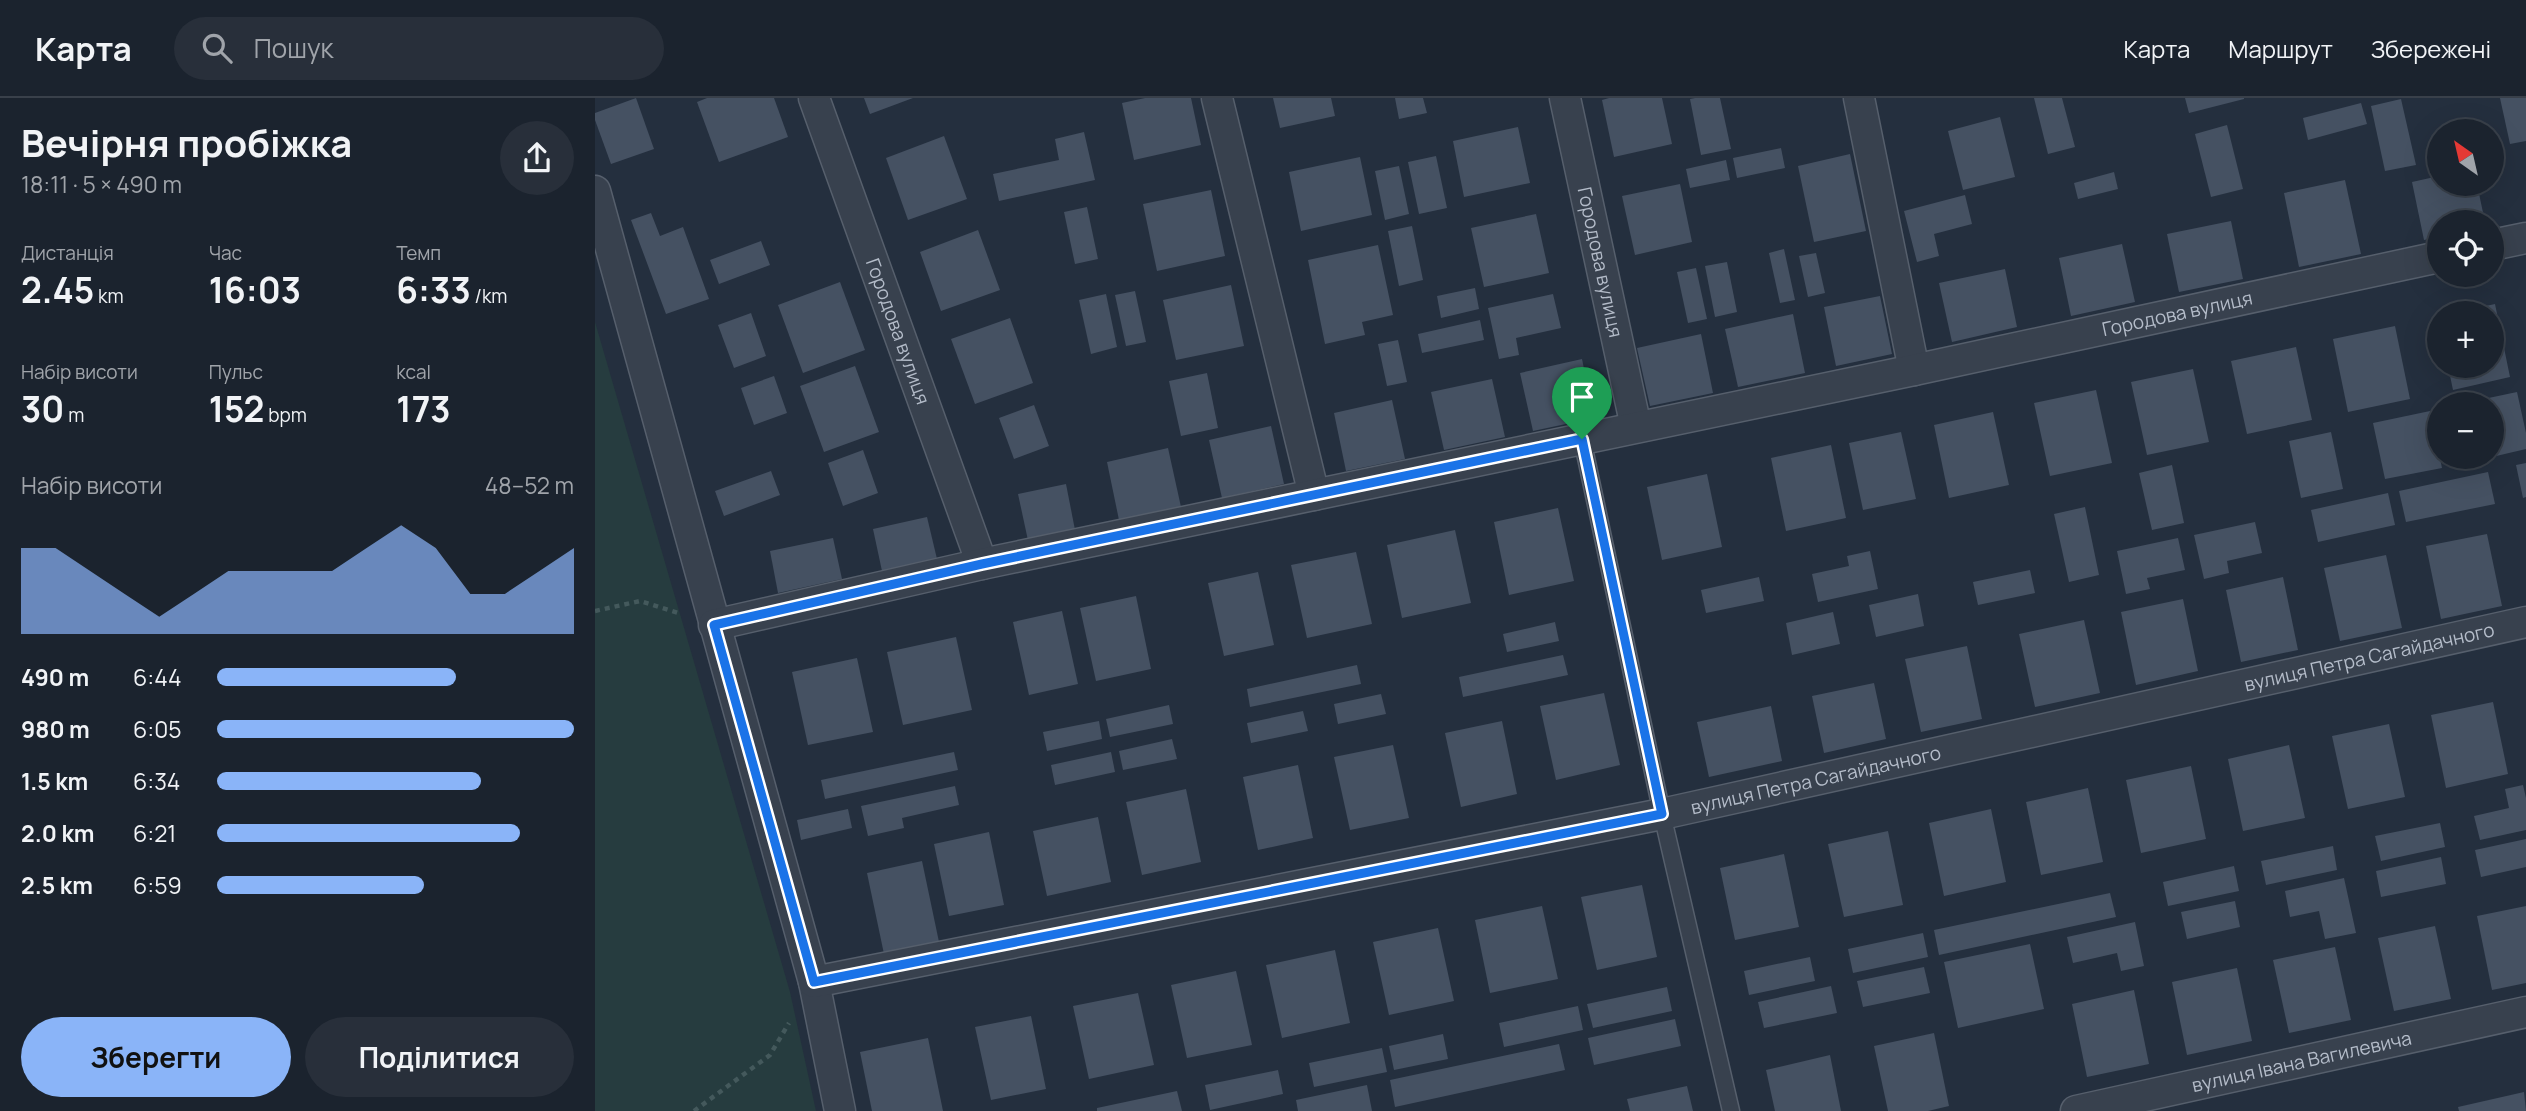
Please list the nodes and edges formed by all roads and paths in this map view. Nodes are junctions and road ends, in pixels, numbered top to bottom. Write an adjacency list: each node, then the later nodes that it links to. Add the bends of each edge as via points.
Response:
1 (814, 98): 13 (street, Городова вулиця)
2 (1217, 98): 12 (street)
3 (1565, 98): 10 (street, Городова вулиця)
4 (1859, 98): 9 (street)
5 (595, 191): 16 (street)
6 (2526, 238): 7 (street)
7 (2504, 243)
8 (2427, 260): 9 (street, Городова вулиця)
9 (1914, 370): 10 (street, Городова вулиця)
10 (1636, 427): 11 (street, Городова вулиця)
11 (1582, 439): 12 (street, Городова вулиця); 17 (lane)
12 (1314, 495): 13 (street, Городова вулиця)
13 (982, 564): 16 (street, Городова вулиця)
14 (595, 611): 16 (path, via 640,601)
15 (2526, 622): 17 (street, вулиця Петра Сагайдачного)
16 (714, 625): 18 (street)
17 (1662, 814): 18 (street, вулиця Петра Сагайдачного); 22 (lane)
18 (814, 982): 20 (path, via 770,1055); 21 (street)
19 (2526, 1012): 23 (street, вулиця Івана Вагилевича)
20 (694, 1111)
21 (840, 1111)
22 (1731, 1111)
23 (2076, 1111)

